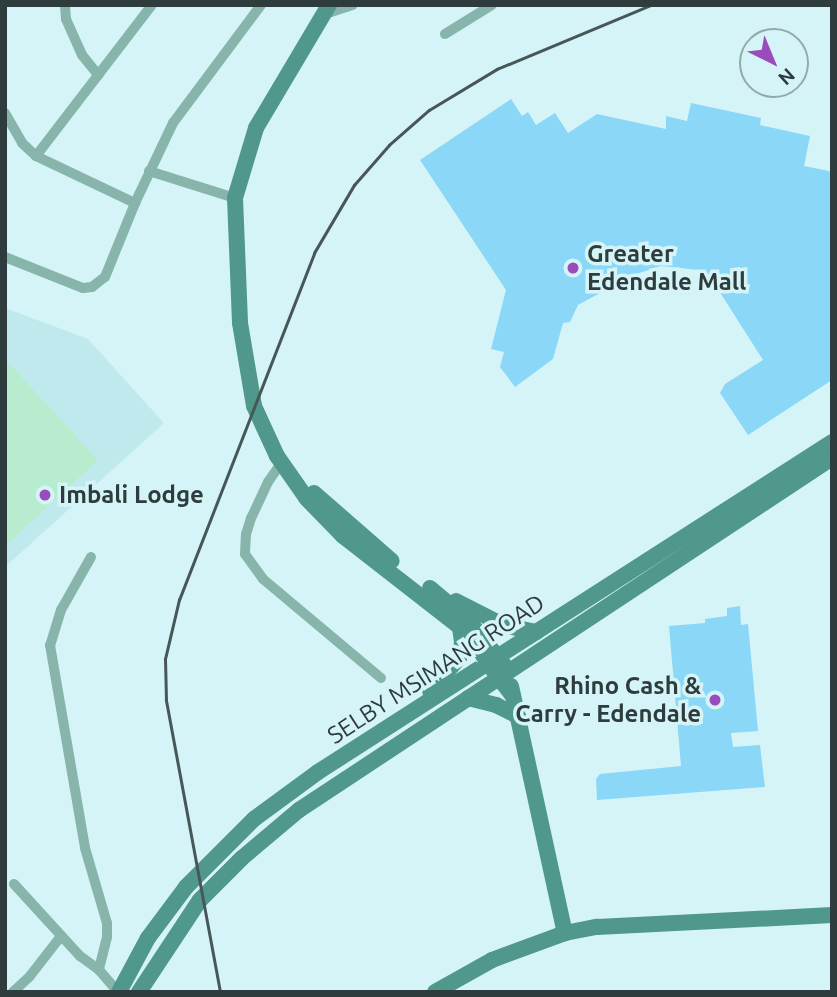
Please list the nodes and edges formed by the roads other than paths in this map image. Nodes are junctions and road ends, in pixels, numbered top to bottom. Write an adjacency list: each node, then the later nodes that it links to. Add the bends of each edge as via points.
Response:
1 (65, 5): 8 (street, via 66,19 82,55)
2 (152, 5): 8 (street)
3 (261, 5): 11 (street, via 173,123)
4 (352, 5): 6 (street)
5 (492, 5): 7 (street)
6 (326, 10): 12 (main road, via 256,128)
7 (445, 34)
8 (98, 75): 10 (street)
9 (5, 113): 10 (street, via 22,143)
10 (36, 156): 13 (street)
11 (149, 171): 12 (street); 13 (street)
12 (235, 198): 17 (main road, via 240,323 247,373 260,420)
13 (135, 203): 14 (street, via 105,276 92,286 73,285)
14 (5, 257)
15 (832, 442): 21 (main road, SELBY MSIMANG ROAD)
16 (832, 458): 23 (main road, SELBY MSIMANG ROAD)
17 (285, 468): 19 (main road); 20 (main road, via 343,536); 24 (street, via 268,482 251,518 245,554 263,579)
18 (91, 557): 32 (street, via 61,610 50,645 85,848 107,923)
19 (425, 585): 21 (main road, via 503,625); 22 (main road, via 469,621)
20 (460, 627): 22 (main road); 26 (main road, via 462,651 455,665)
21 (536, 632): 22 (main road, SELBY MSIMANG ROAD)
22 (493, 660): 23 (main road); 26 (main road, SELBY MSIMANG ROAD)
23 (503, 676): 25 (main road, SELBY MSIMANG ROAD); 27 (main road)
24 (382, 678)
25 (468, 698): 27 (main road); 35 (main road, SELBY MSIMANG ROAD, via 299,810 226,872 195,907)
26 (406, 715): 34 (main road, SELBY MSIMANG ROAD, via 278,801 215,854 148,938)
27 (518, 716): 30 (main road)
28 (13, 884): 31 (street)
29 (832, 915): 30 (main road, via 597,927)
30 (565, 933): 36 (main road, via 492,960)
31 (61, 936): 32 (street); 33 (street)
32 (99, 970): 34 (street)
33 (13, 992)
34 (118, 992)
35 (139, 992)
36 (435, 992)

